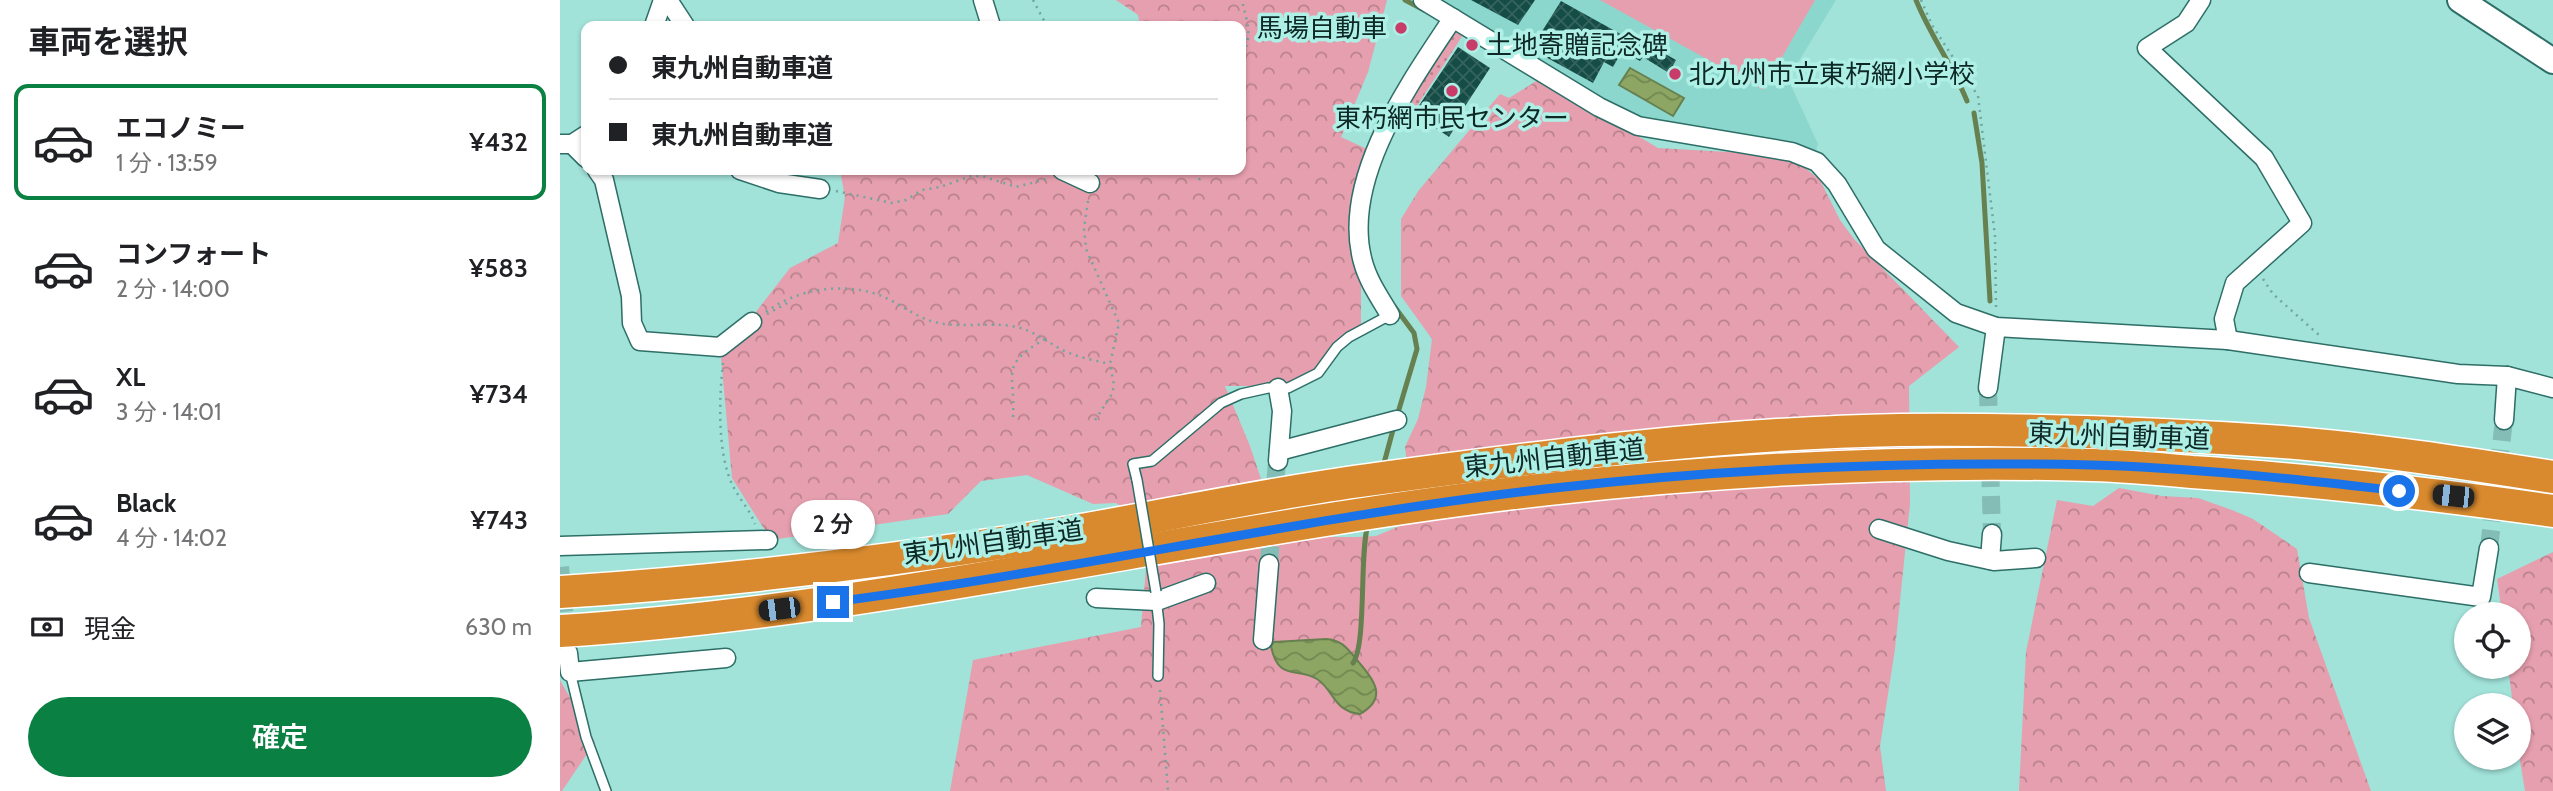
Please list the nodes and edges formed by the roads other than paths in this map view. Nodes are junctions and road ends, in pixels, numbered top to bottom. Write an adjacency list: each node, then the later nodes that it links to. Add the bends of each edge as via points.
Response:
1 (666, 0): 7 (street); 8 (street)
2 (983, 0): 9 (street)
3 (1423, 0): 6 (street)
4 (2201, 0): 17 (street, via 2186,23 2147,48 2264,158 2302,223 2235,282 2224,319)
5 (2460, 0): 10 (main road)
6 (1452, 18): 14 (street, via 1384,128 1365,183 1359,222 1361,253 1369,279); 16 (street, via 1638,126 1791,152 1817,162 1837,184 1876,249 1956,313)
7 (656, 21)
8 (681, 21)
9 (989, 21)
10 (2553, 61)
11 (600, 175): 15 (street, via 631,296 632,323 640,341 720,347)
12 (755, 175): 13 (street)
13 (820, 189)
14 (1390, 315): 19 (lane, via 1349,337 1318,373 1297,385)
15 (752, 322)
16 (1996, 327): 17 (street); 20 (street)
17 (2228, 340): 18 (street, via 2458,374)
18 (2507, 376): 21 (street); 23 (street)
19 (1278, 388): 22 (street, via 1283,411 1278,456); 37 (lane, bridge, via 1241,394 1221,403 1152,461 1133,464)
20 (1988, 388)
21 (2553, 388)
22 (1397, 420)
23 (2504, 420)
24 (2553, 477): 36 (highway, 東九州自動車道, via 2285,442 1898,430 1748,438 1536,458 1361,481 1066,532 845,564)
25 (2553, 511): 40 (highway, 東九州自動車道, via 2292,479 2094,465 1898,465 1718,474 1547,489 1366,514)
26 (1879, 529): 32 (street)
27 (1992, 534): 32 (street)
28 (764, 540): 29 (street)
29 (560, 546)
30 (2489, 548): 34 (street, via 2481,597)
31 (2036, 558): 32 (street)
32 (1990, 560)
33 (1269, 564): 39 (street)
34 (2309, 573)
35 (1206, 583): 37 (street)
36 (560, 592)
37 (1156, 596): 38 (street); 43 (lane)
38 (1096, 598)
39 (1263, 640)
40 (564, 642): 42 (street)
41 (726, 658): 42 (street)
42 (570, 672): 44 (lane, via 586,737)
43 (1158, 676)
44 (606, 791)

